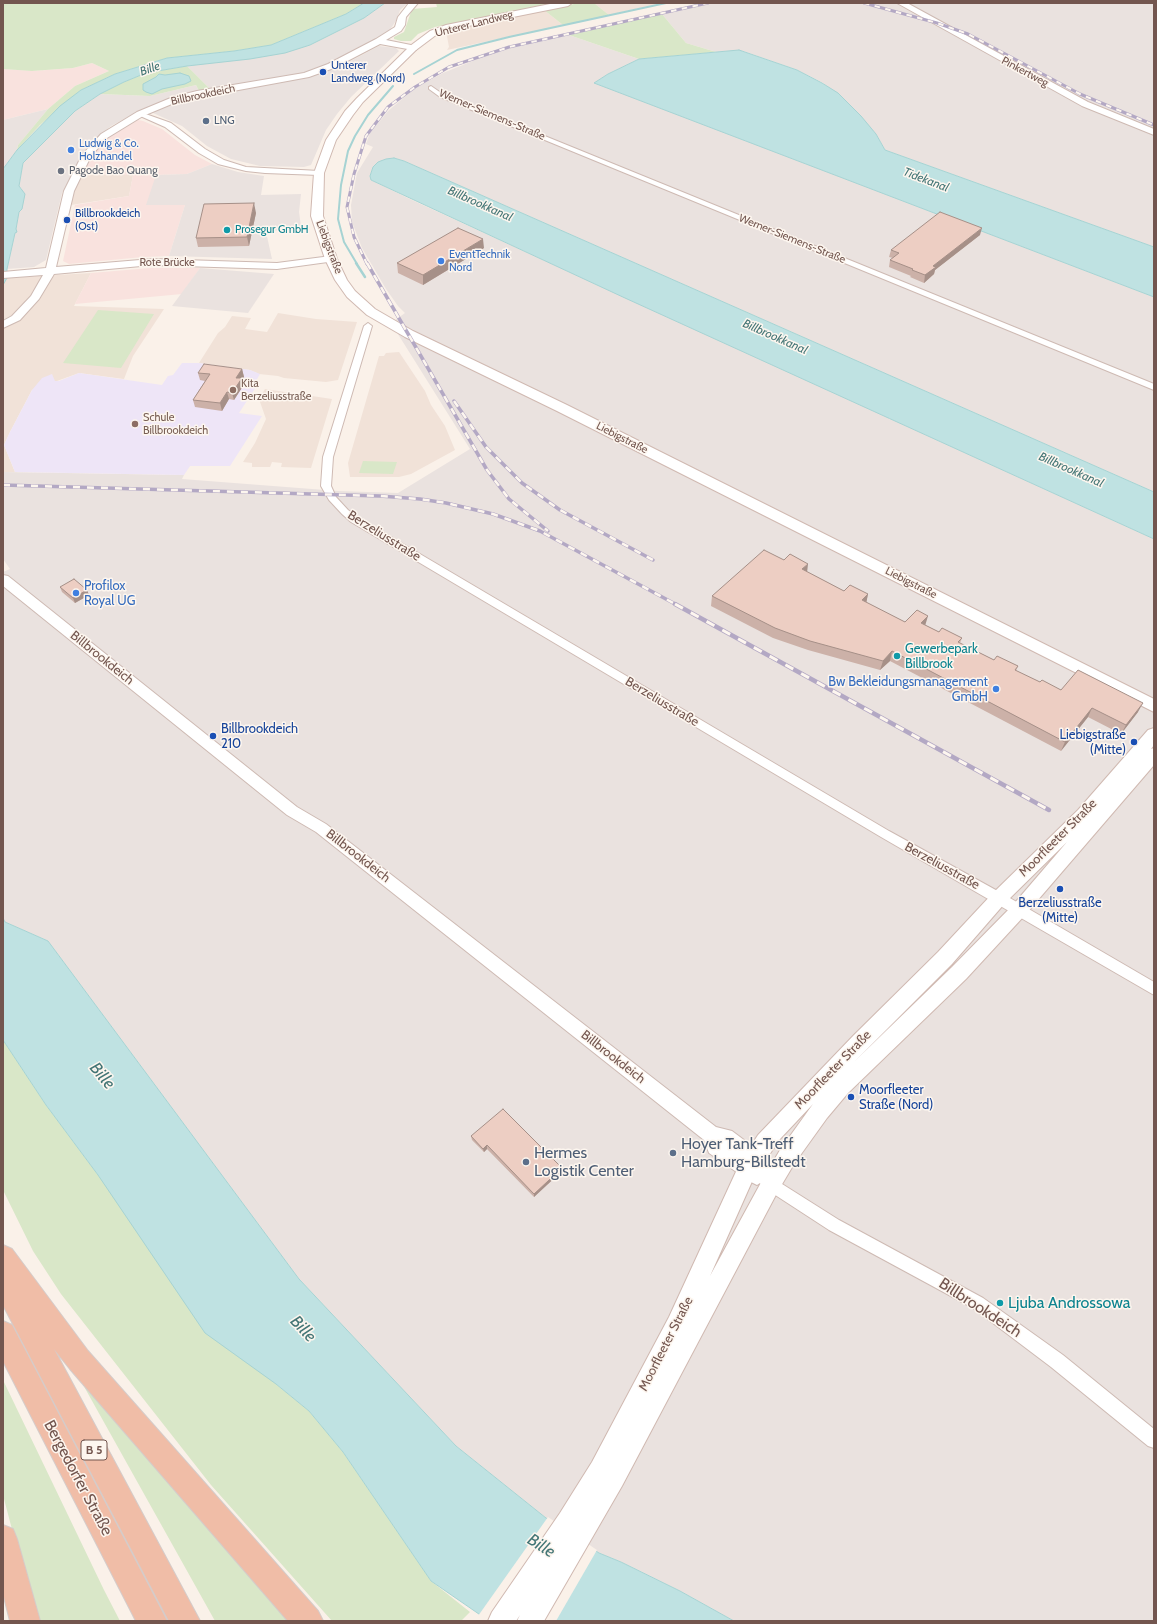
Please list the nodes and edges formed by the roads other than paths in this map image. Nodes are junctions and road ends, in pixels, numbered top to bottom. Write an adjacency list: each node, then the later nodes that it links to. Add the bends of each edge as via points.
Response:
1 (414, 3): 5 (street, Billbrookdeich, via 402,17 398,29)
2 (568, 3): 4 (main road, Unterer Landweg, via 446,28)
3 (901, 3): 9 (street, Pinkertweg, via 1086,104)
4 (428, 36): 6 (main road, Liebigstraße)
5 (379, 41): 6 (street); 8 (street, Billbrookdeich, via 331,66 306,75 197,94 176,99)
6 (413, 48): 10 (main road, Liebigstraße, via 349,112 331,140)
7 (431, 88): 16 (street, Werner-Siemens-Straße, via 442,96)
8 (140, 114): 10 (street, via 168,125 221,162 246,169); 12 (street, Billbrookdeich, via 104,136 87,155 69,191)
9 (1154, 132)
10 (319, 173): 11 (main road, Liebigstraße, via 317,216)
11 (331, 259): 12 (street, Rote Brücke, via 277,266 152,262); 18 (main road, Liebigstraße, via 355,298 384,321)
12 (50, 271): 13 (street, Rote Brücke); 14 (street, Billbrookdeich, via 35,297 16,318)
13 (6, 274)
14 (3, 325)
15 (368, 326): 21 (street, Berzeliusstraße, via 327,460 326,486 332,498 345,512 878,830)
16 (1154, 386)
17 (3, 579): 24 (street, Billbrookdeich, via 292,811 321,828 712,1135 715,1147)
18 (1154, 706)
19 (1154, 734): 21 (main road, Moorfleeter Straße, via 1084,815)
20 (1154, 754): 22 (main road, Moorfleeter Straße)
21 (999, 898): 22 (street, Berzeliusstraße); 24 (main road, Moorfleeter Straße, via 945,958 773,1132)
22 (1019, 910): 23 (street, Berzeliusstraße); 25 (main road, Moorfleeter Straße, via 959,973 840,1087 787,1157)
23 (1154, 989)
24 (750, 1164): 25 (street, Billbrookdeich); 30 (main road, Moorfleeter Straße)
25 (771, 1184): 29 (street, Billbrookdeich, via 845,1232 978,1303 1056,1361); 30 (main road, Moorfleeter Straße)
26 (3, 1258): 36 (highway, via 79,1360)
27 (3, 1279): 35 (highway, B 5)
28 (3, 1334): 34 (highway, Bergedorfer Straße / B 5)
29 (1154, 1440)
30 (607, 1474): 31 (main road)
31 (576, 1526): 37 (main road); 38 (main road)
32 (3, 1539): 33 (highway)
33 (25, 1621)
34 (152, 1621)
35 (185, 1621)
36 (308, 1621)
37 (501, 1621)
38 (530, 1621)

